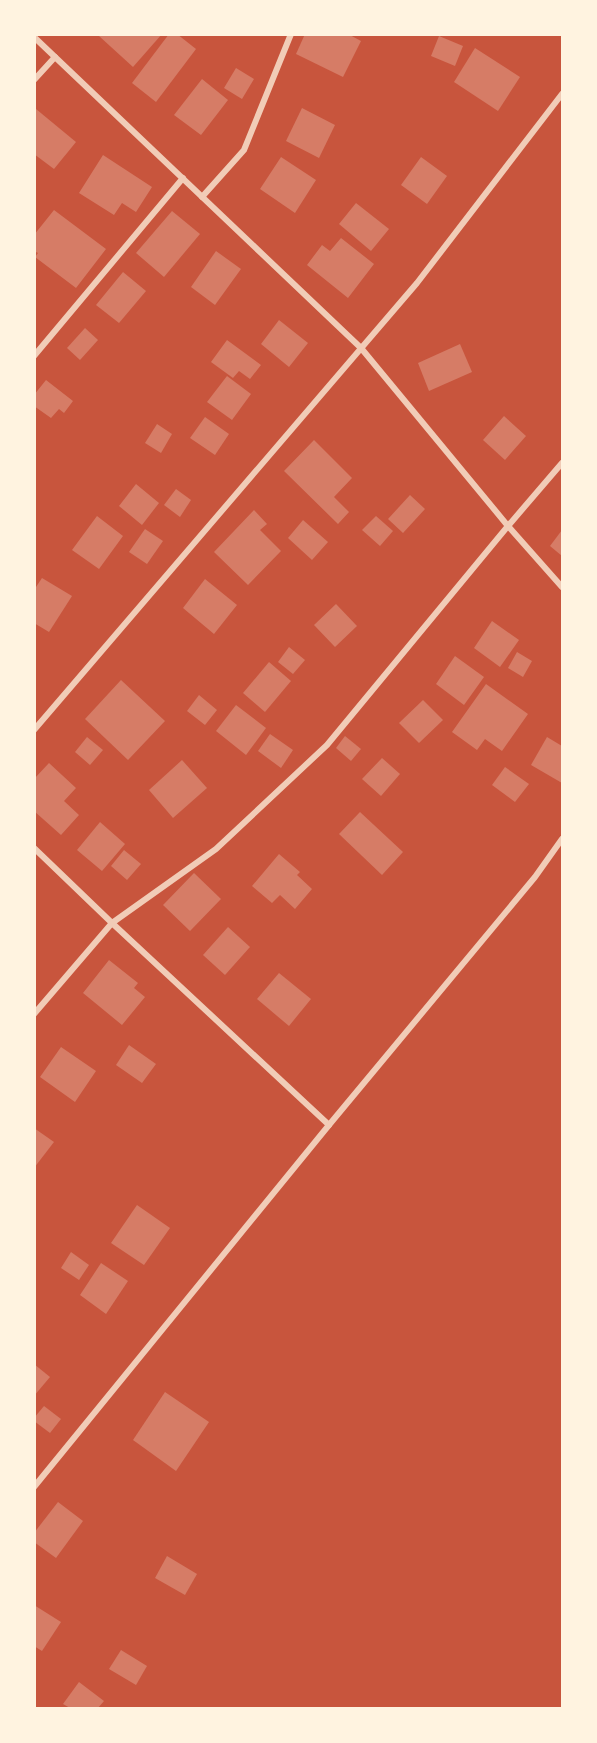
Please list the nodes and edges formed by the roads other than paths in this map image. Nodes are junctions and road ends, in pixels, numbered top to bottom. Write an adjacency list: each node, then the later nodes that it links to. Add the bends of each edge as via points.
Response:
1 (291, 34): 7 (street, via 244,150)
2 (34, 37): 3 (street)
3 (55, 57): 4 (street); 6 (street)
4 (34, 80)
5 (562, 94): 8 (street, via 417,283)
6 (183, 178): 7 (street); 9 (street)
7 (202, 196): 8 (street)
8 (361, 348): 11 (street); 13 (street)
9 (34, 356)
10 (562, 463): 11 (street)
11 (508, 526): 12 (street); 16 (street, via 327,745 216,849)
12 (562, 586)
13 (34, 730)
14 (562, 839): 18 (street)
15 (34, 848): 16 (street)
16 (112, 923): 17 (street); 18 (street)
17 (34, 1014)
18 (330, 1125): 19 (street)
19 (34, 1486)

